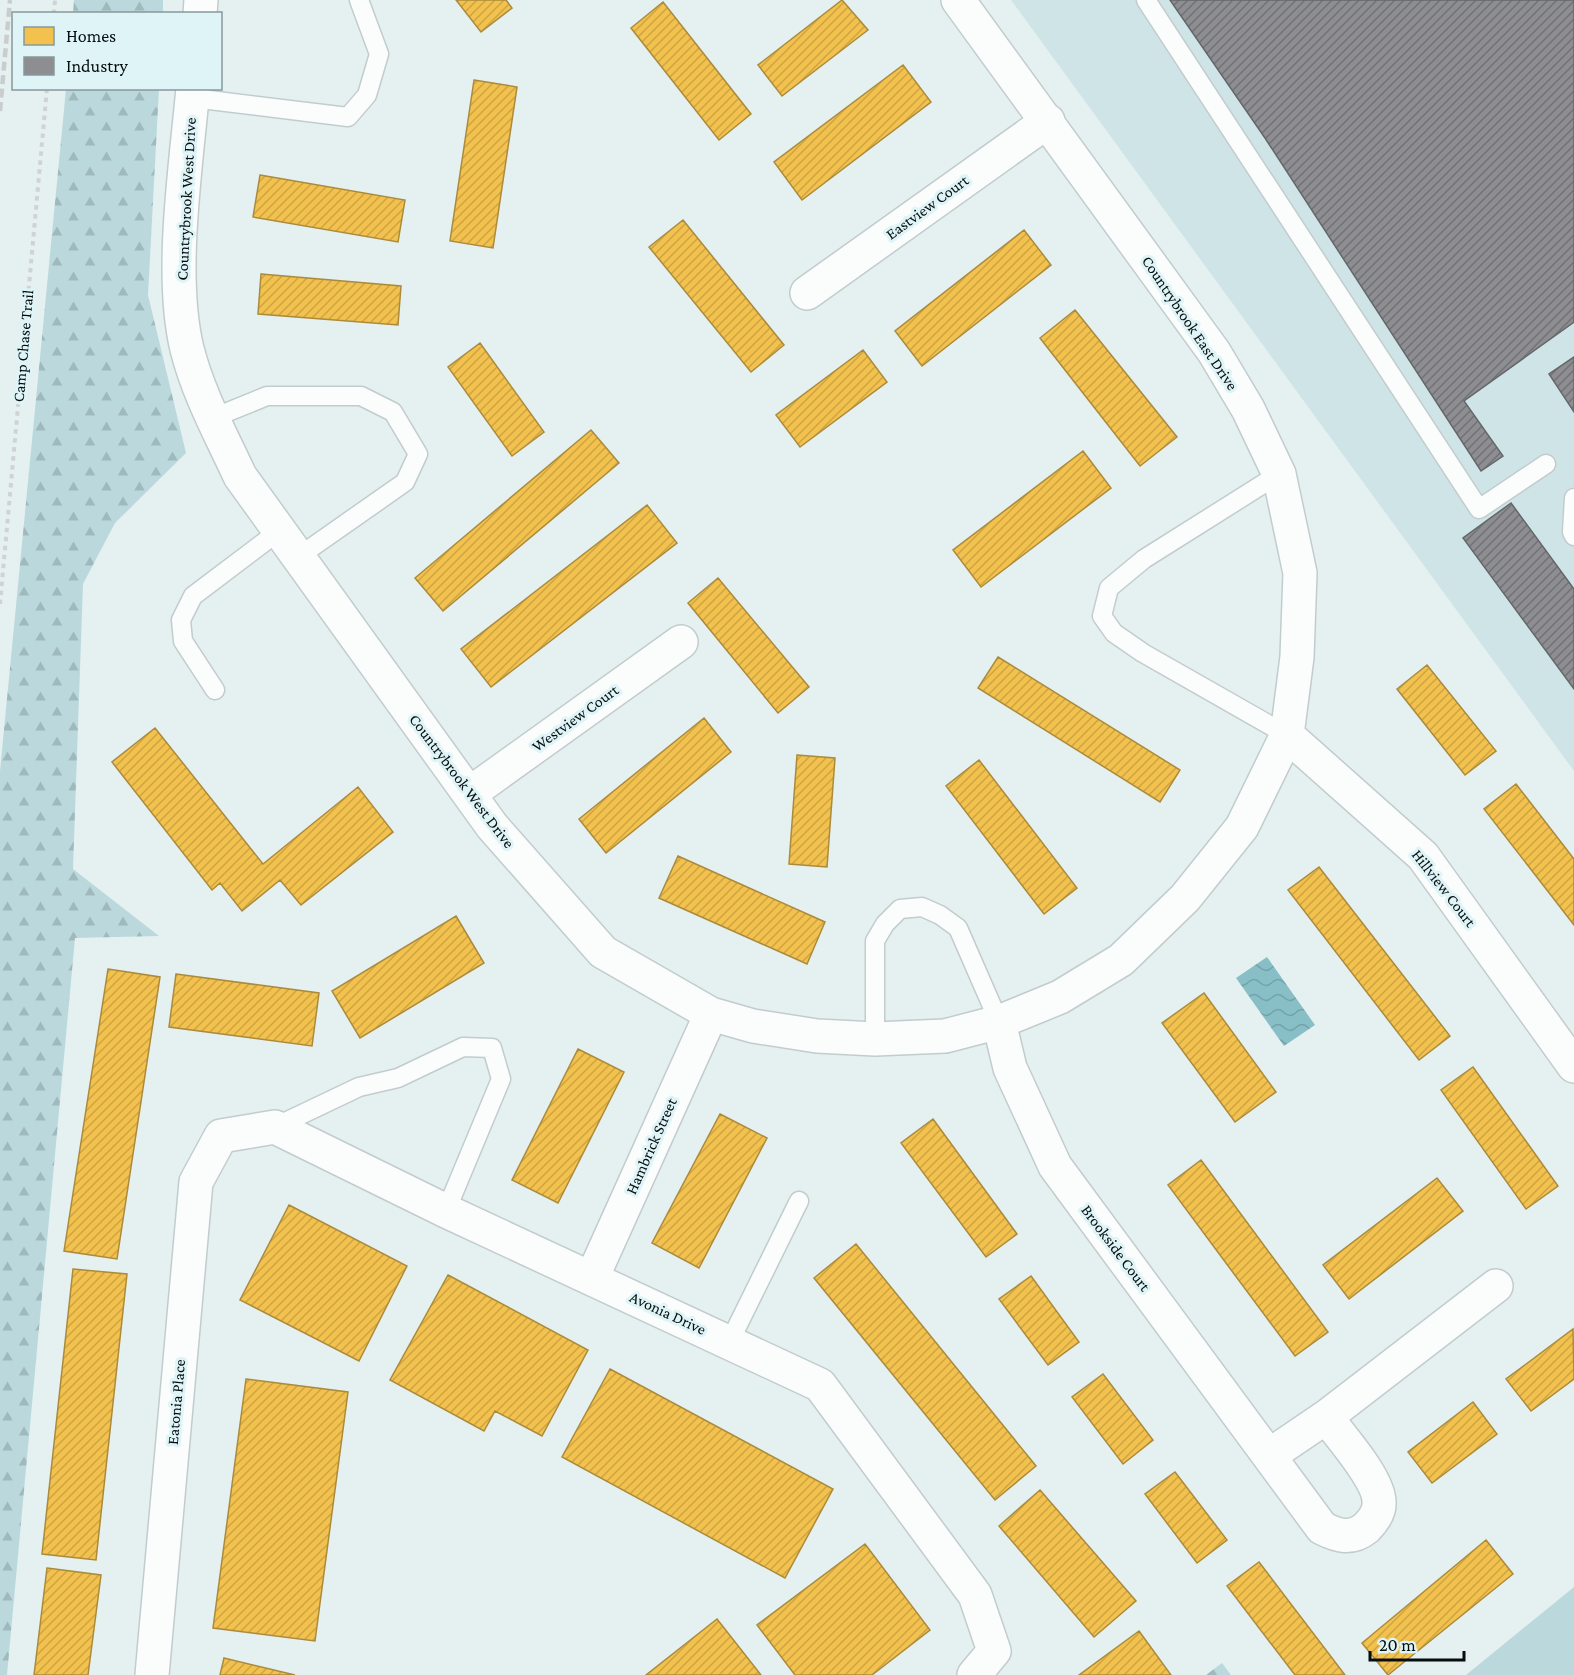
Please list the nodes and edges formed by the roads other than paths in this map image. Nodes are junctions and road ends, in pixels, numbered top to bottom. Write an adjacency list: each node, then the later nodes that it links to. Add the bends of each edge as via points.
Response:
1 (359, 0): 4 (lane, via 379,54 367,95 348,117)
2 (958, 0): 5 (street, Countrybrook East Drive)
3 (1146, 0): 8 (lane, via 1479,509)
4 (193, 93): 7 (street, Countrybrook West Drive, via 180,280 187,348)
5 (1048, 121): 6 (street, Eastview Court); 9 (street, Countrybrook East Drive, via 1214,352 1248,409)
6 (807, 293)
7 (213, 418): 12 (street, Countrybrook West Drive, via 240,476); 12 (lane, via 267,396 361,396 393,412 418,454 405,482)
8 (1546, 464)
9 (1279, 474): 15 (street, Countrybrook East Drive, via 1300,573 1297,657); 15 (lane, via 1144,559 1109,588 1102,616 1114,633 1143,653)
10 (1574, 498): 11 (lane)
11 (1574, 536)
12 (288, 544): 14 (lane, via 193,596 182,620 183,641); 16 (street, Countrybrook West Drive)
13 (681, 642): 16 (street, Westview Court)
14 (215, 690)
15 (1287, 735): 17 (street, Countrybrook East Drive, via 1242,827 1185,898); 21 (street, Hillview Court, via 1423,856)
16 (469, 794): 18 (street, Countrybrook West Drive, via 492,826 603,952)
17 (1121, 960): 19 (street, Countrybrook West Drive, via 1060,998)
18 (711, 1014): 20 (street, Countrybrook West Drive, via 753,1026 817,1036); 25 (street, Hambrick Street)
19 (999, 1022): 20 (street, Countrybrook West Drive, via 945,1036); 20 (lane, via 958,928 922,907 900,909 875,941); 29 (street, Brookside Court, via 1010,1068 1054,1166)
20 (875, 1039)
21 (1574, 1066)
22 (275, 1127): 24 (street, Avonia Drive); 24 (lane, via 359,1087 398,1078 463,1047 492,1048 501,1079); 31 (street, Eatonia Place, via 221,1136 196,1182)
23 (799, 1200): 27 (lane)
24 (446, 1211): 25 (street, Avonia Drive)
25 (592, 1278): 27 (street, Avonia Drive)
26 (1496, 1286): 28 (street)
27 (729, 1343): 30 (street, Avonia Drive, via 820,1385 975,1595)
28 (1326, 1417): 29 (street); 29 (street, Brookside Court, via 1376,1486 1380,1504 1372,1522 1358,1534 1339,1536 1322,1528)
29 (1270, 1455)
30 (984, 1663)
31 (152, 1675)

